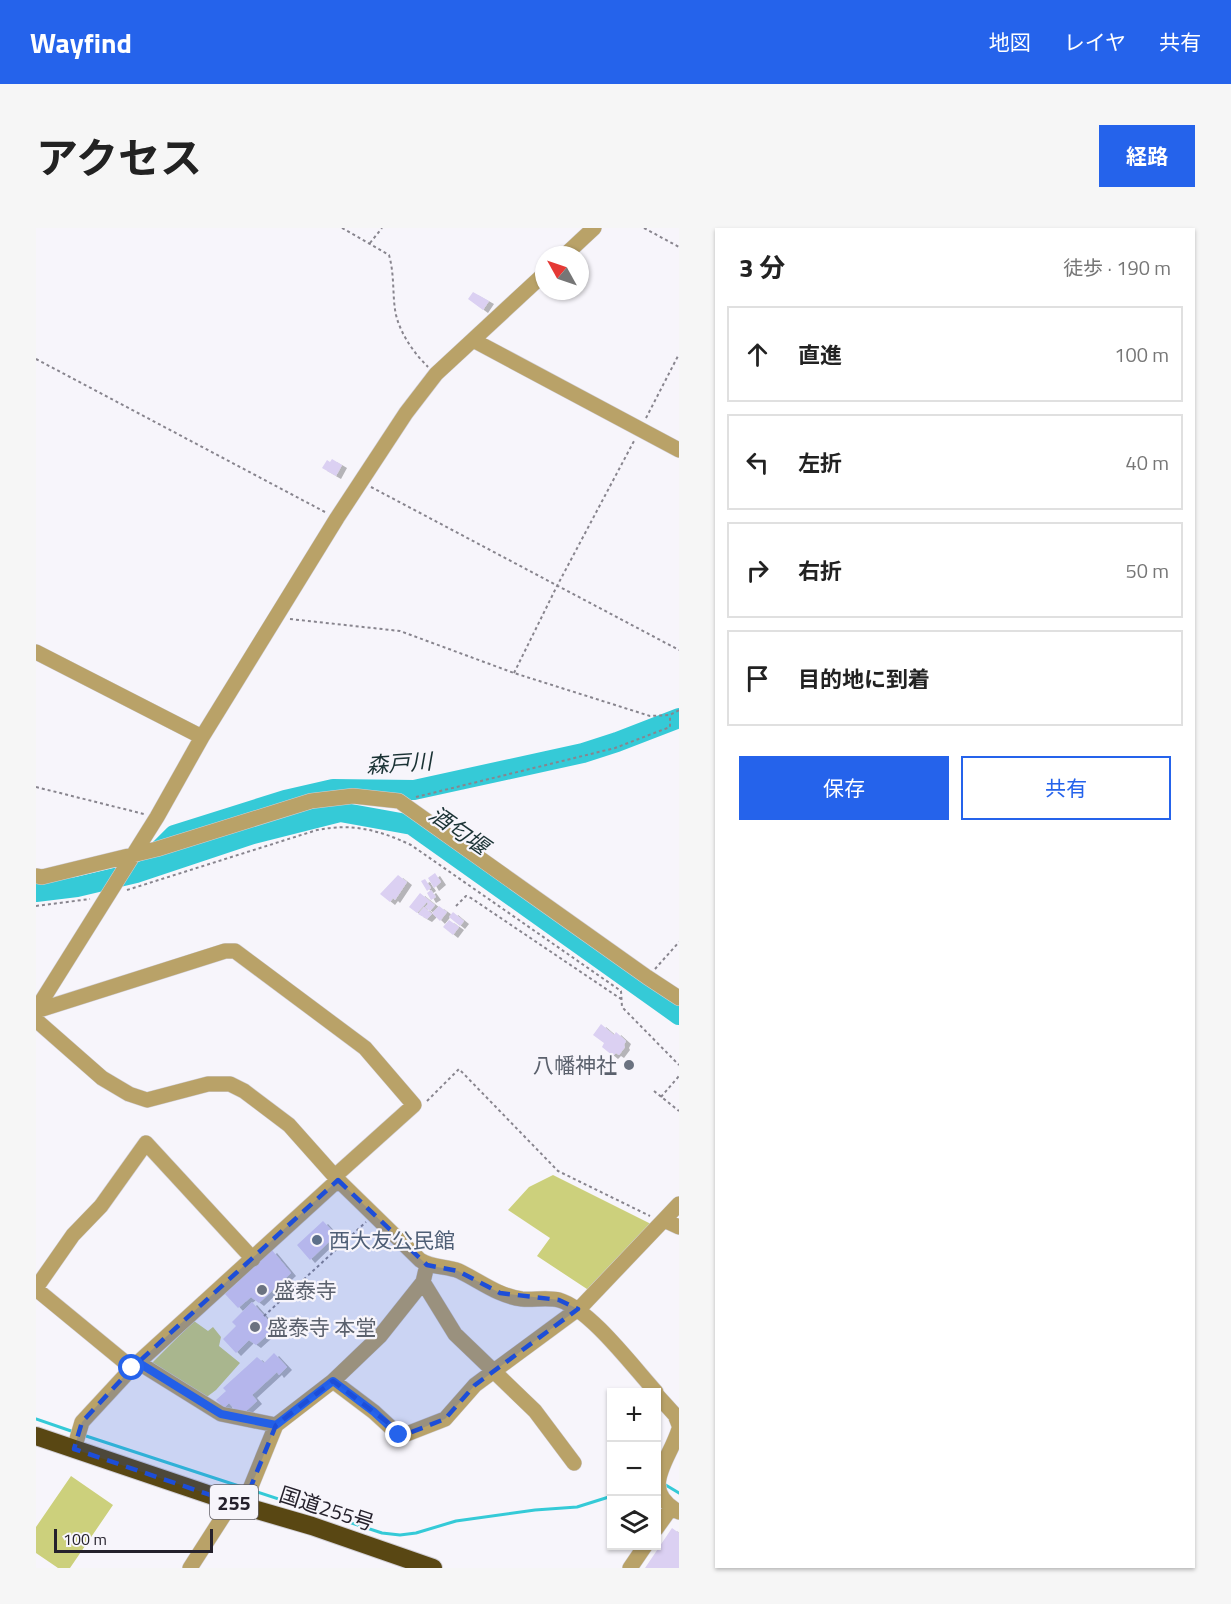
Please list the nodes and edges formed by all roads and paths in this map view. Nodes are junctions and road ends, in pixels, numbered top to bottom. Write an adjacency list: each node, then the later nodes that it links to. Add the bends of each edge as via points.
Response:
1 (342, 228): 5 (path)
2 (382, 228): 5 (path)
3 (594, 228): 6 (street)
4 (644, 228): 7 (path)
5 (370, 243): 12 (path, via 389,255 394,272 396,316 413,352)
6 (575, 246)
7 (679, 246)
8 (535, 282): 9 (street)
9 (473, 340): 12 (street); 13 (street)
10 (679, 354): 13 (path)
11 (36, 359): 16 (path)
12 (436, 374): 15 (street)
13 (640, 430): 14 (street); 17 (path)
14 (679, 450)
15 (360, 481): 16 (street); 17 (path)
16 (337, 518): 18 (street)
17 (557, 586): 19 (path); 21 (path)
18 (277, 617): 21 (path, via 400,631); 24 (street)
19 (679, 650)
20 (36, 652): 24 (street)
21 (514, 674): 23 (path, via 650,716)
22 (679, 710): 23 (path)
23 (670, 715): 26 (path, via 670,727 615,748)
24 (202, 738): 27 (street)
25 (36, 787): 27 (path)
26 (399, 801): 28 (street, via 353,796 311,801); 34 (street)
27 (157, 817): 28 (street)
28 (134, 853): 29 (street); 30 (street)
29 (36, 876)
30 (107, 897): 31 (path); 36 (path, via 317,830 337,826 373,830 411,845 621,991); 37 (street)
31 (36, 906)
32 (456, 906): 36 (path, via 466,896 471,898)
33 (679, 942): 34 (path)
34 (647, 978): 35 (street)
35 (679, 998)
36 (621, 999): 39 (path, via 622,1007)
37 (36, 1011): 43 (street, via 235,951 365,1048)
38 (36, 1020): 45 (street, via 102,1078 129,1094 147,1100 207,1084 230,1084 244,1091 290,1125)
39 (679, 1065)
40 (679, 1076): 42 (path)
41 (654, 1092): 42 (path)
42 (661, 1097): 44 (path)
43 (414, 1105): 45 (street); 48 (path, via 424,1103 459,1069 558,1171)
44 (679, 1111)
45 (336, 1178): 47 (street); 50 (street)
46 (679, 1204): 48 (street)
47 (373, 1216): 51 (street); 55 (path)
48 (663, 1221): 49 (street); 54 (street)
49 (679, 1227)
50 (253, 1259): 53 (street, via 146,1143); 56 (street)
51 (427, 1265): 52 (street); 54 (street, via 458,1271 500,1293 521,1299 559,1300)
52 (423, 1282): 57 (street, via 456,1334); 58 (street, via 380,1336)
53 (36, 1289): 56 (street)
54 (578, 1309): 57 (street); 59 (street)
55 (264, 1316)
56 (135, 1366): 61 (street, via 221,1414); 64 (street, via 82,1422)
57 (494, 1370): 58 (street, via 445,1419 404,1436); 65 (street, via 535,1411)
58 (333, 1381): 61 (street)
59 (652, 1388)
60 (661, 1399): 62 (street, via 675,1415)
61 (276, 1425): 68 (street)
62 (679, 1427): 66 (street)
63 (36, 1436): 64 (highway, 国道255号 / 255)
64 (74, 1449): 68 (highway, 国道255号 / 255)
65 (574, 1463)
66 (661, 1475)
67 (659, 1496): 69 (street)
68 (238, 1504): 72 (street); 73 (highway, 国道255号 / 255)
69 (675, 1510): 70 (street)
70 (661, 1525)
71 (642, 1550): 74 (street)
72 (190, 1568)
73 (432, 1568)
74 (630, 1568)

